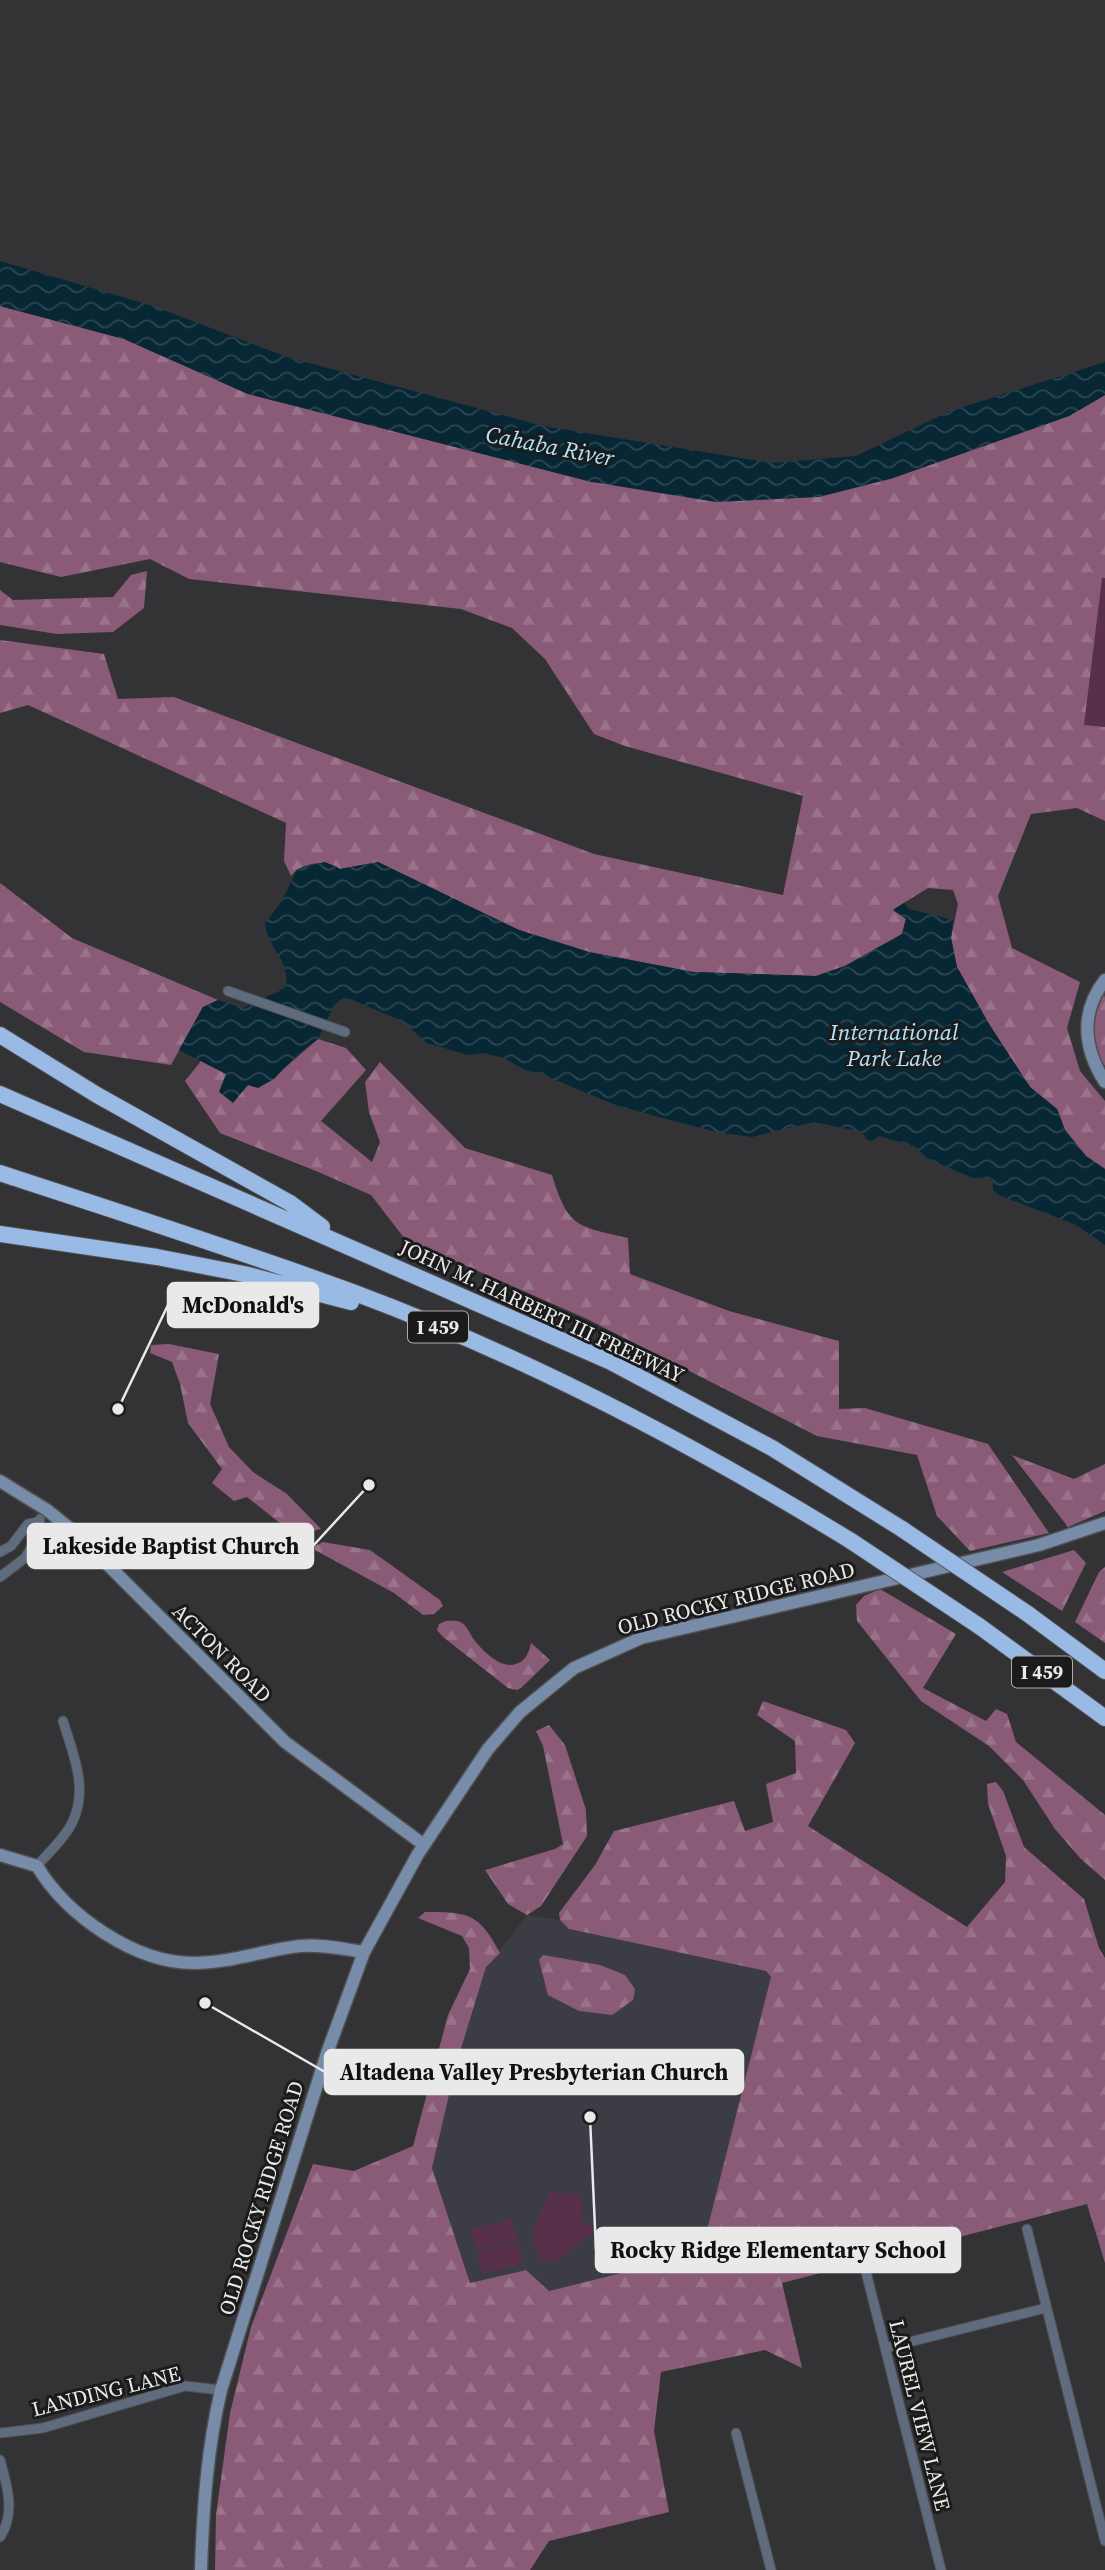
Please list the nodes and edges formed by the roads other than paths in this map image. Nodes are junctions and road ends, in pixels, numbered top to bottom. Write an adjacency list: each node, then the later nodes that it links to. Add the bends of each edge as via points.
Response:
1 (1105, 979): 5 (street, via 1091,1002 1086,1023 1088,1046)
2 (228, 991): 3 (street)
3 (345, 1032)
4 (0, 1035): 9 (highway, via 289,1203)
5 (1105, 1082)
6 (0, 1094): 9 (highway, JOHN M. HARBERT III FREEWAY / I 459)
7 (0, 1173): 10 (highway, I 459, via 255,1258)
8 (0, 1234): 10 (highway, via 244,1274)
9 (346, 1244): 17 (highway, JOHN M. HARBERT III FREEWAY / I 459, bridge, via 611,1362 772,1448 902,1529)
10 (421, 1320): 18 (highway, I 459, bridge, via 557,1379 705,1455 851,1541)
11 (0, 1481): 12 (street, ACTON ROAD)
12 (47, 1510): 13 (street); 20 (street, ACTON ROAD, via 78,1535 285,1742)
13 (38, 1522): 15 (street, via 28,1524 11,1546); 16 (street, via 41,1532 25,1558)
14 (1105, 1523): 20 (street, OLD ROCKY RIDGE ROAD, via 1028,1548 641,1638 598,1655 557,1681 512,1720)
15 (0, 1552)
16 (0, 1577)
17 (1105, 1671)
18 (1105, 1718)
19 (63, 1721): 22 (street, via 81,1781 80,1796 72,1824)
20 (424, 1845): 23 (street, OLD ROCKY RIDGE ROAD)
21 (0, 1855): 22 (street)
22 (37, 1866): 23 (street, via 88,1922 147,1955 194,1963 301,1946)
23 (363, 1952): 28 (street, OLD ROCKY RIDGE ROAD)
24 (1027, 2230): 26 (street)
25 (864, 2267): 27 (street, LAUREL VIEW LANE)
26 (1046, 2308): 27 (street); 33 (street)
27 (884, 2348): 36 (street, LAUREL VIEW LANE)
28 (221, 2390): 29 (street, LANDING LANE, via 185,2386 43,2428); 34 (street, OLD ROCKY RIDGE ROAD, via 207,2460)
29 (0, 2433)
30 (736, 2433): 35 (street)
31 (0, 2460): 32 (street, via 10,2496)
32 (0, 2538)
33 (1105, 2541)
34 (201, 2570)
35 (771, 2570)
36 (941, 2570)

